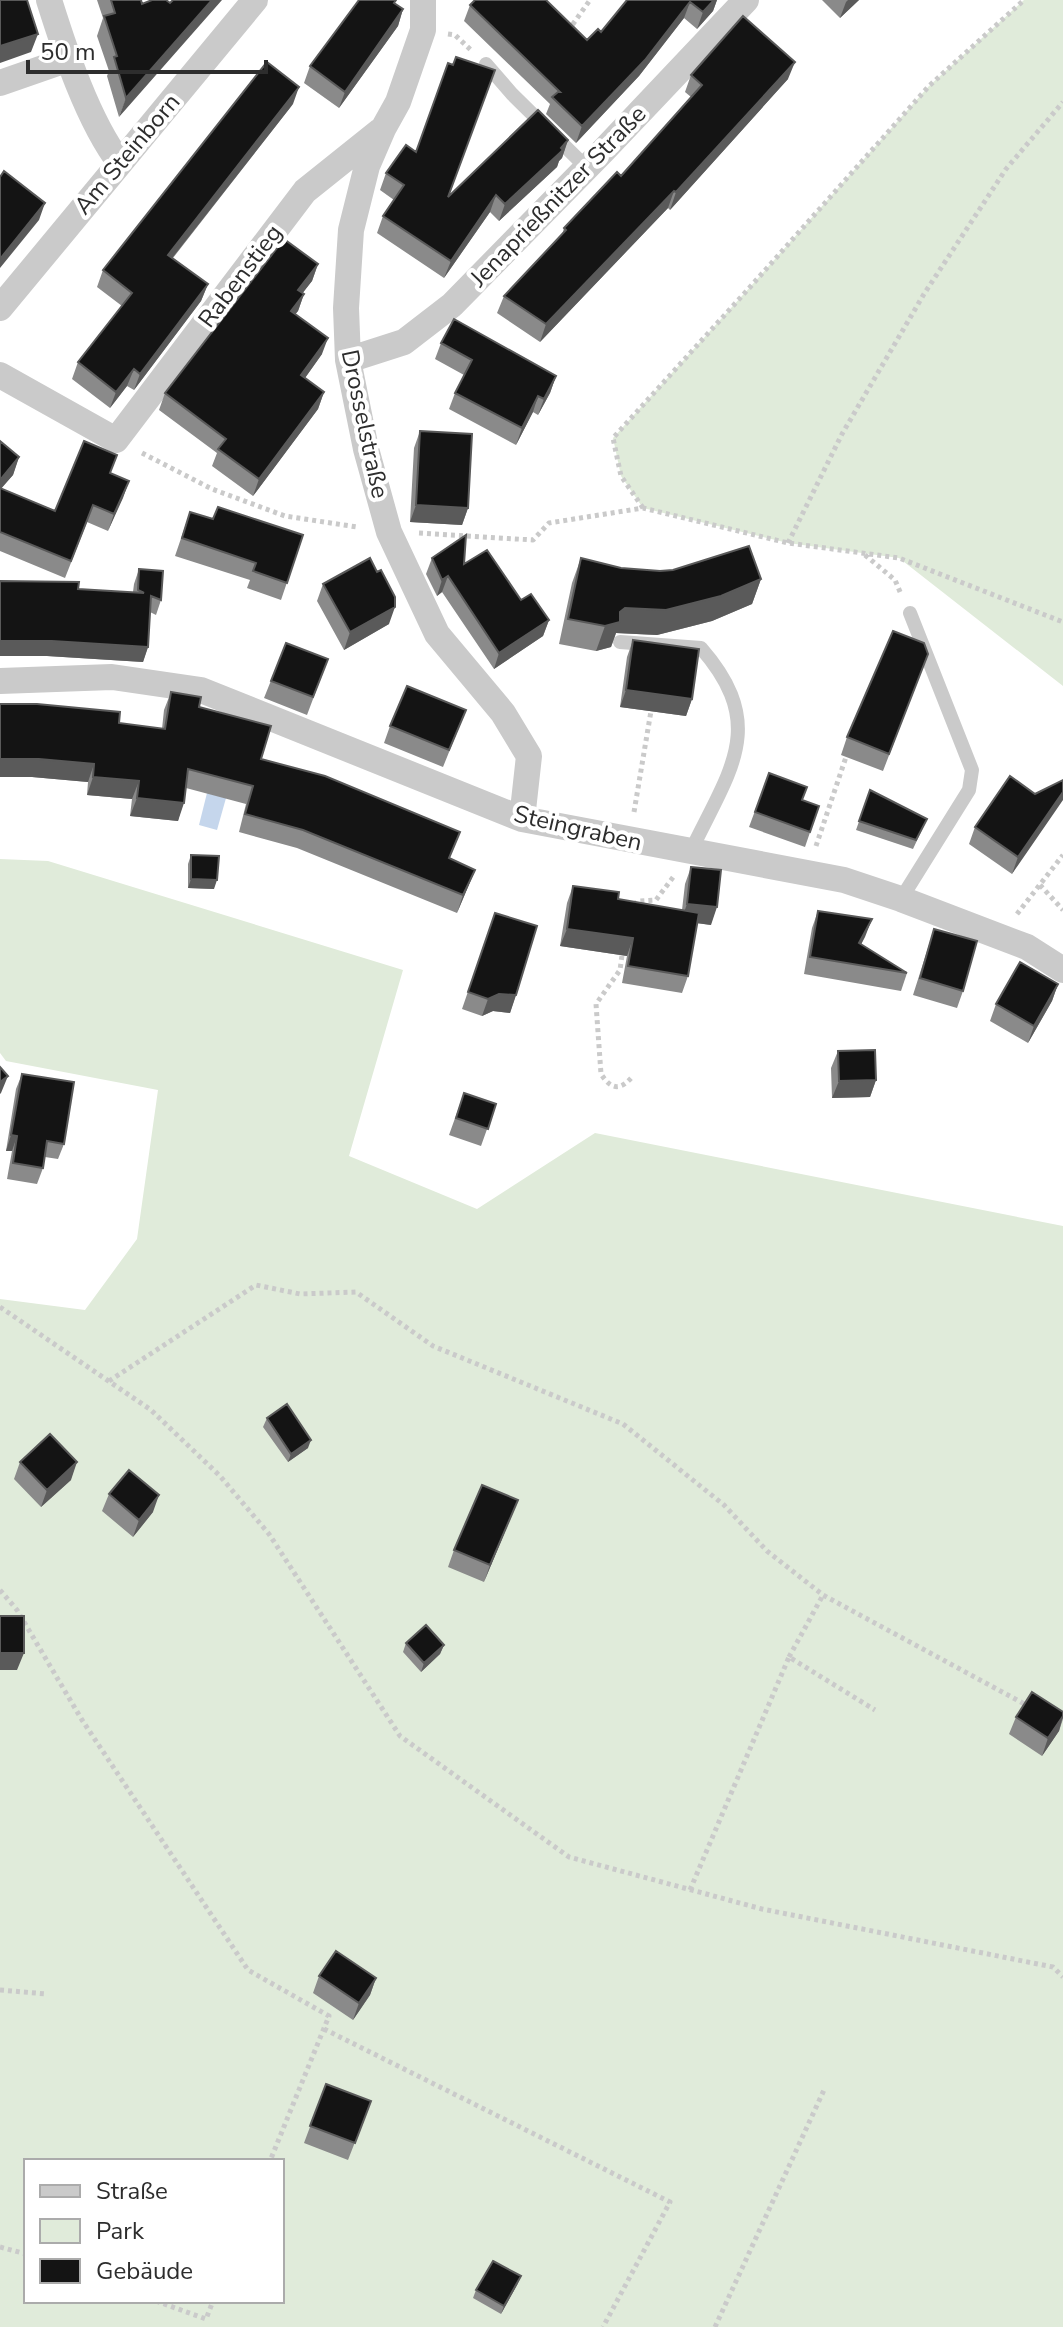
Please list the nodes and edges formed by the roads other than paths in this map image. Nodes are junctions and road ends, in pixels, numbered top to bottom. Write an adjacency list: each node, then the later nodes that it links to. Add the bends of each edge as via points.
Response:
1 (49, 0): 5 (street)
2 (255, 0): 9 (street, Am Steinborn)
3 (423, 0): 8 (street, Drosselstraße, via 423,30)
4 (746, 0): 10 (street, Jenaprießnitzer Straße)
5 (69, 59): 7 (street); 9 (street, via 106,144)
6 (486, 64): 10 (lane)
7 (0, 83)
8 (383, 129): 12 (street, Drosselstraße, via 367,166 351,230); 13 (street, Rabenstieg, via 305,191 116,440)
9 (120, 163): 11 (street, Am Steinborn)
10 (587, 168): 12 (street, Jenaprießnitzer Straße, via 452,305 404,342)
11 (0, 308)
12 (348, 360): 17 (street, Drosselstraße, via 389,532 437,634 503,713 529,756)
13 (0, 375)
14 (910, 613): 19 (lane, via 972,770 969,790)
15 (620, 642): 18 (lane, via 701,648 720,669 736,702 737,754)
16 (0, 681): 17 (street, Steingraben, via 112,677 201,690)
17 (522, 819): 18 (street, Steingraben)
18 (690, 853): 19 (street, Steingraben, via 844,880)
19 (901, 899): 20 (street, Steingraben, via 1027,947)
20 (1063, 970)

